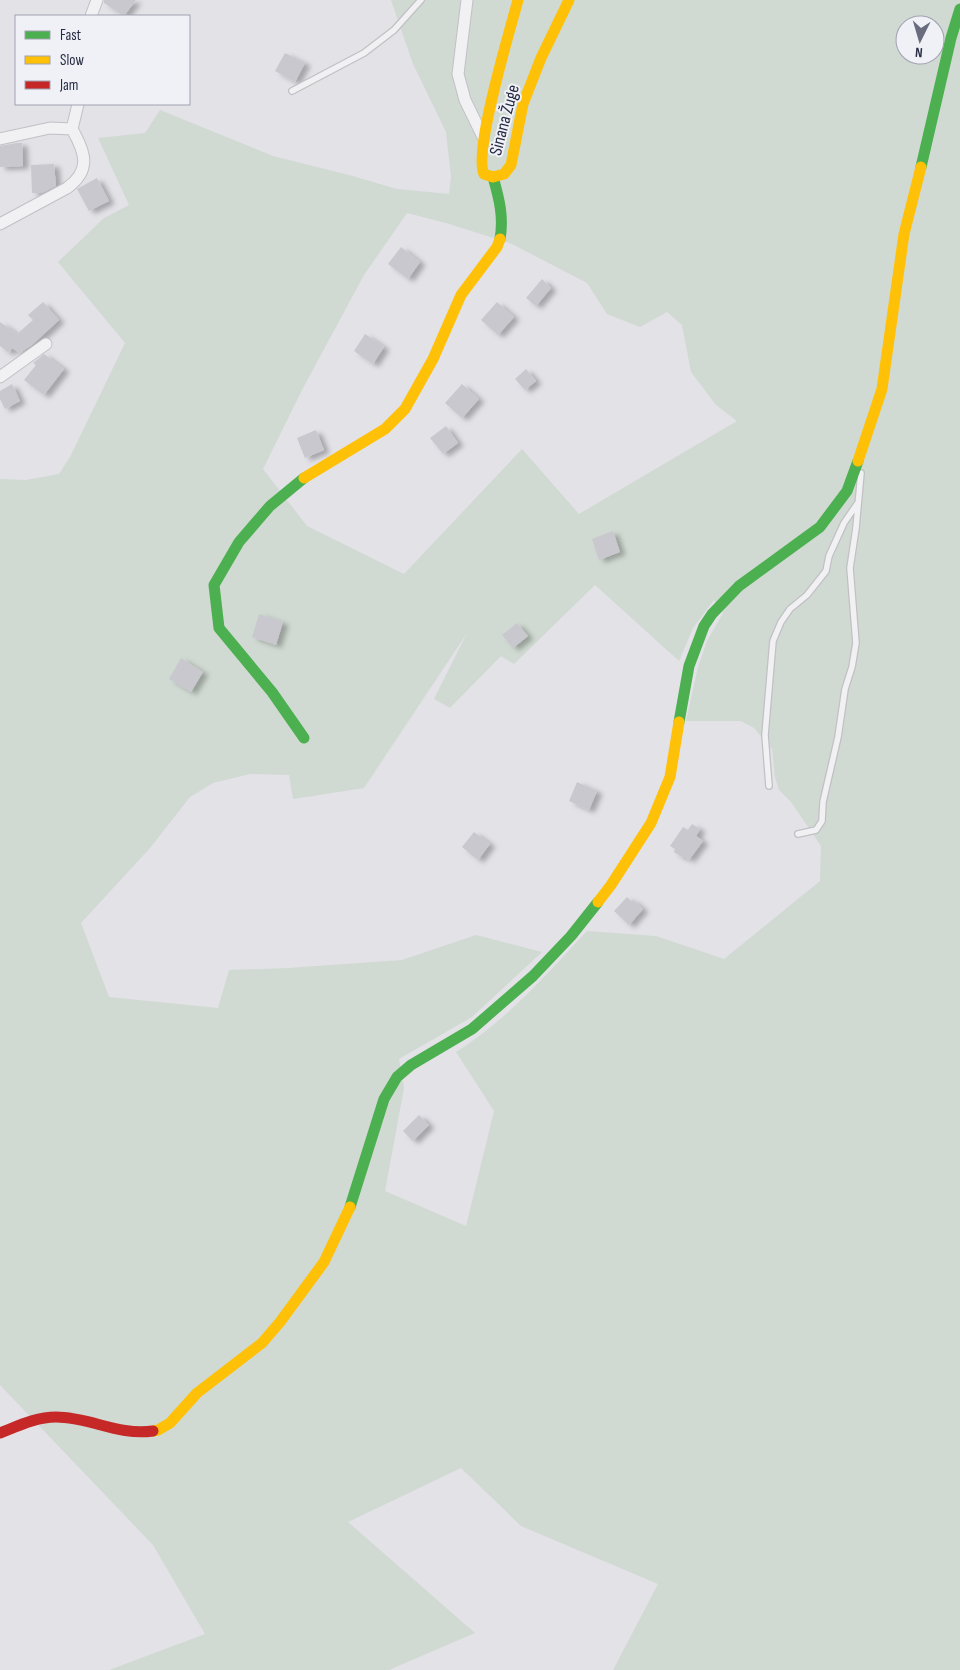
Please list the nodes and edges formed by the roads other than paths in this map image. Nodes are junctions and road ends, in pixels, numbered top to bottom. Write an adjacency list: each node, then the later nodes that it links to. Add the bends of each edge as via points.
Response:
1 (97, 0): 7 (street)
2 (421, 0): 8 (lane, via 394,30 364,53)
3 (467, 0): 11 (street, via 458,74 465,100)
4 (518, 0): 11 (main road, Sinana Žuge)
5 (569, 0): 13 (main road, Sinana Žuge, via 523,104 511,165 504,174)
6 (960, 10): 17 (main road, via 904,234 882,390)
7 (91, 15)
8 (292, 91)
9 (78, 105): 10 (street)
10 (72, 129): 12 (street, via 50,128); 14 (street, via 84,158 84,167 76,181)
11 (483, 137): 13 (main road, Sinana Žuge, via 481,168 484,174)
12 (0, 139)
13 (493, 178): 19 (main road, via 501,212 502,238 461,295 433,359 406,409 385,429 300,481 270,506 238,542 214,585 219,628 272,692)
14 (0, 224)
15 (46, 344): 16 (street)
16 (0, 377)
17 (868, 434): 18 (lane); 22 (main road, via 848,490 820,527 739,586 704,626 689,666 665,792 651,823 611,885 571,936 533,976 472,1029 397,1077 384,1099 353,1202 324,1262 262,1343 197,1393 170,1423 158,1430 121,1431 56,1417 33,1420)
18 (858, 502): 20 (lane, via 844,523 826,570 807,595 790,609 774,641 765,735); 21 (lane, via 850,568 856,643 852,666 823,802 822,821 816,830)
19 (304, 738)
20 (769, 786)
21 (798, 834)
22 (0, 1433)

